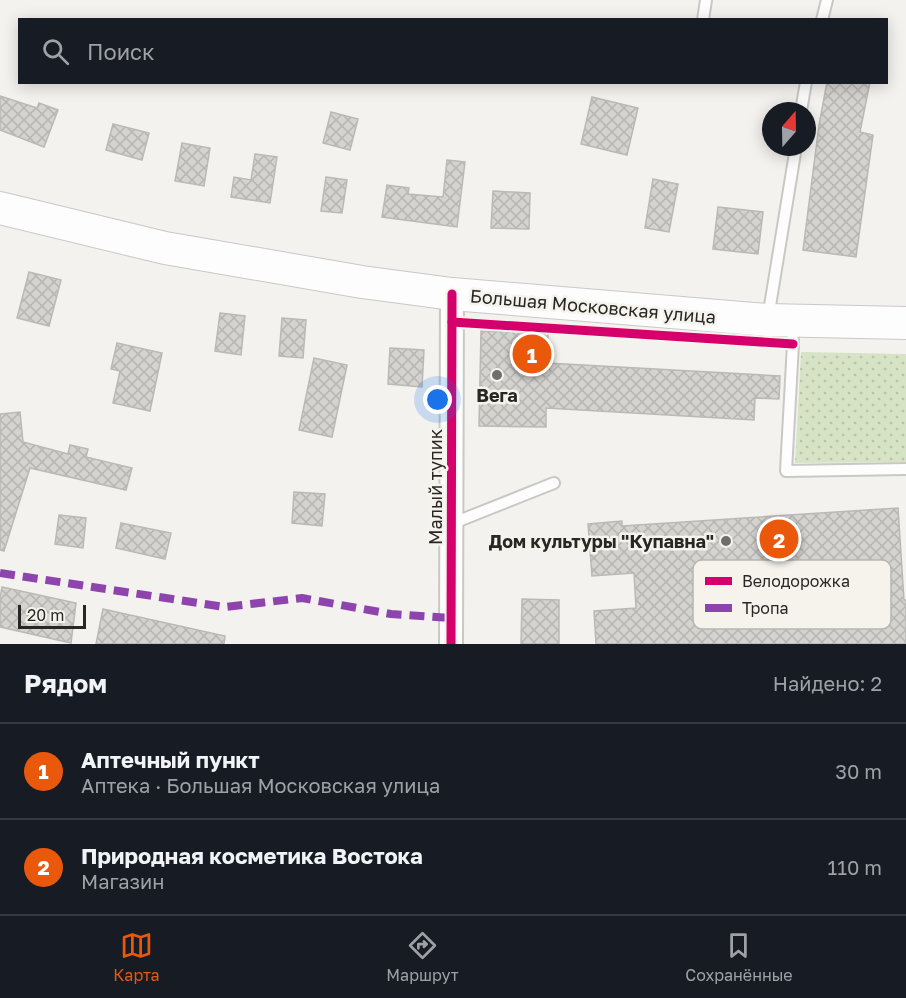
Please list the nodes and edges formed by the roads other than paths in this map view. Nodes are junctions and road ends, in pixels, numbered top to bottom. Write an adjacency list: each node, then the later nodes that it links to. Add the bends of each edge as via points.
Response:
1 (706, 0): 3 (lane)
2 (827, 0): 4 (lane)
3 (703, 18)
4 (822, 18)
5 (804, 84): 6 (lane)
6 (802, 102)
7 (794, 156): 10 (lane)
8 (0, 208): 9 (main road, Большая Московская улица, via 165,248)
9 (452, 294): 10 (main road, Большая Московская улица); 14 (street, Малый тупик)
10 (780, 321): 11 (main road, Большая Московская улица); 12 (lane, via 793,344 786,471)
11 (906, 323)
12 (906, 469)
13 (554, 483): 14 (lane)
14 (451, 524): 15 (street, Малый тупик)
15 (451, 644)

